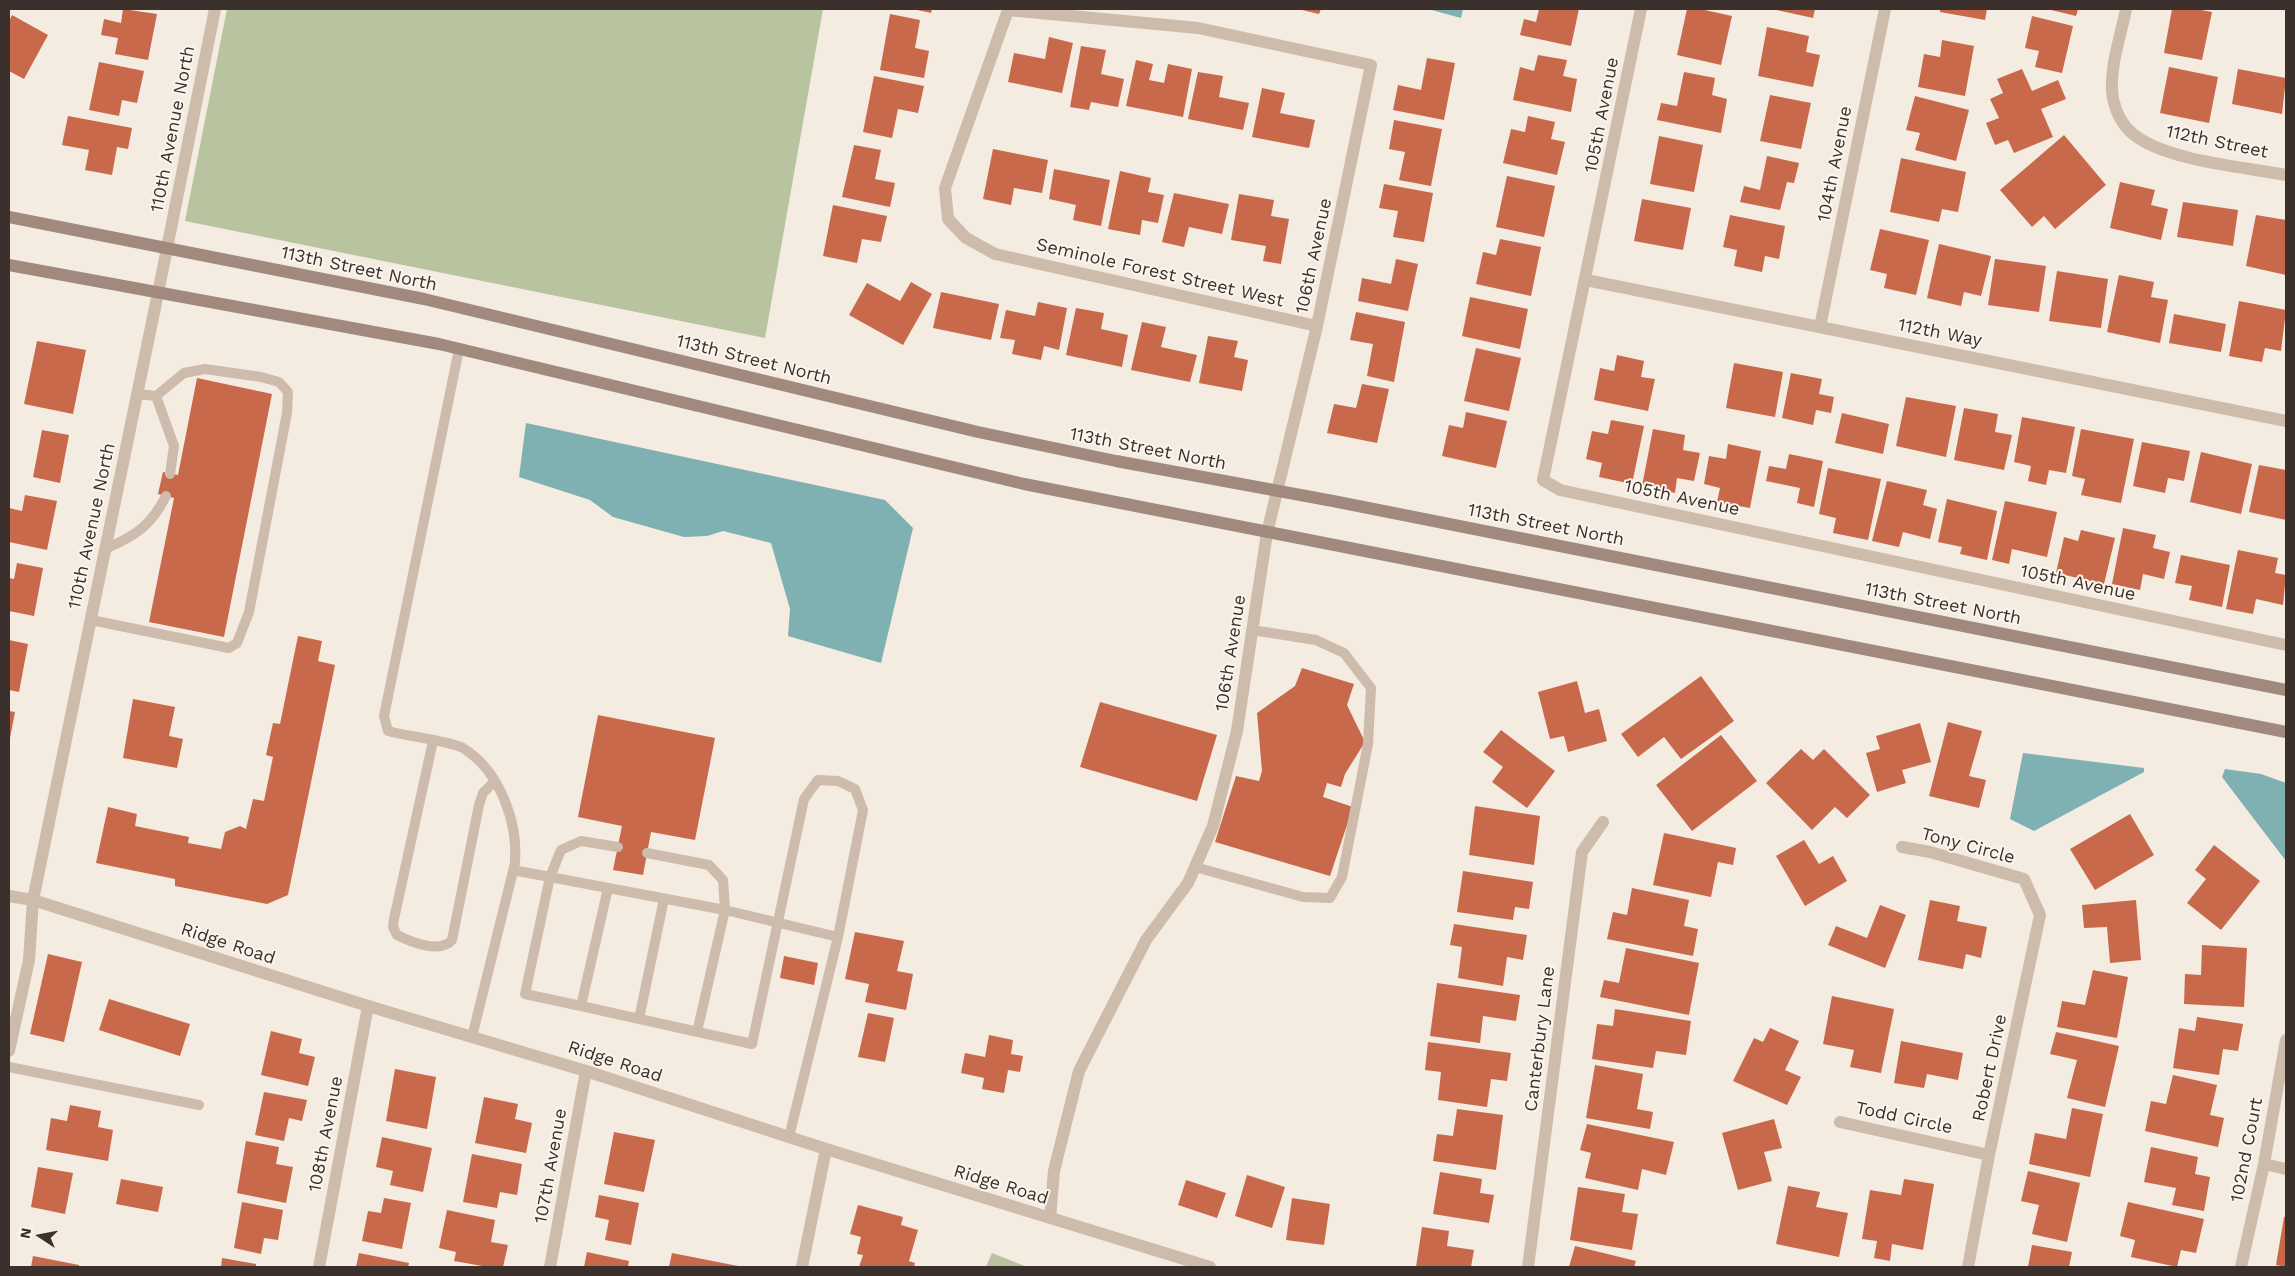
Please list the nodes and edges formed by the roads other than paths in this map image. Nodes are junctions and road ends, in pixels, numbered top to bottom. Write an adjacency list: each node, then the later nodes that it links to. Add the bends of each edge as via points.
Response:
1 (215, 9): 8 (street, 110th Avenue North)
2 (1641, 9): 10 (street, 105th Avenue)
3 (1885, 9): 13 (street, 104th Avenue)
4 (2126, 9): 6 (street, 112th Street, via 2112,79 2113,99 2120,120 2132,134 2182,156)
5 (1008, 10): 12 (street, Seminole Forest Street West, via 945,188 948,219 966,238 994,254); 12 (street, 106th Avenue, via 1198,28 1371,65)
6 (2286, 175)
7 (9, 217): 8 (main road, 113th Street North)
8 (167, 248): 11 (street, 110th Avenue North); 19 (main road, 113th Street North, via 424,300 978,432)
9 (9, 265): 11 (main road)
10 (1586, 280): 13 (street, 112th Way); 25 (street, 105th Avenue, via 1543,480 1560,490)
11 (158, 293): 14 (main road); 15 (street, 110th Avenue North)
12 (1317, 326): 19 (street, 106th Avenue)
13 (1820, 327): 17 (street, 112th Way)
14 (459, 349): 21 (main road, via 1024,484); 28 (lane, via 384,716 388,731)
15 (137, 394): 16 (lane); 22 (street, 110th Avenue North)
16 (156, 396): 18 (lane, via 174,446); 23 (lane, via 184,373 205,369 261,376 279,382 288,392 288,413 250,612 237,643 229,648)
17 (2286, 421)
18 (170, 474)
19 (1278, 491): 21 (street, 106th Avenue); 26 (main road, 113th Street North)
20 (166, 496): 22 (lane, via 157,515 133,537)
21 (1267, 533): 24 (street, 106th Avenue); 27 (main road)
22 (105, 549): 23 (street, 110th Avenue North)
23 (91, 620): 41 (street, 110th Avenue North)
24 (1252, 630): 34 (street, 106th Avenue, via 1237,731 1213,826); 34 (lane, via 1316,640 1344,653 1370,688 1368,744 1342,877 1330,898 1303,897)
25 (2286, 645)
26 (2286, 690)
27 (2286, 732)
28 (433, 741): 29 (lane, via 462,747 486,769); 29 (lane, via 394,919 393,927 397,934 439,948 452,940 479,805 483,793)
29 (494, 782): 35 (lane, via 510,812 516,845)
30 (1603, 822): 66 (street, Canterbury Lane, via 1582,852)
31 (1902, 847): 37 (street, Tony Circle)
32 (618, 848): 36 (lane, via 581,841 561,850)
33 (647, 853): 42 (lane, via 709,865 723,880)
34 (1195, 867): 61 (street, 106th Avenue, via 1188,883 1146,940 1079,1071 1054,1171)
35 (513, 870): 36 (lane); 49 (lane)
36 (550, 877): 38 (lane); 46 (lane, via 525,994)
37 (2024, 879): 58 (street, Robert Drive, via 2040,915)
38 (608, 888): 40 (lane); 46 (lane)
39 (9, 896): 41 (street, Ridge Road)
40 (664, 899): 42 (lane); 47 (lane)
41 (33, 900): 45 (street, Ridge Road); 51 (street, 110th Avenue North, via 29,960)
42 (725, 910): 43 (lane); 48 (lane)
43 (777, 923): 44 (lane); 44 (lane, via 804,799 818,780 838,781 855,789 863,810); 48 (lane, via 752,1044)
44 (838, 938): 56 (lane)
45 (368, 1006): 49 (street, Ridge Road); 62 (street, 108th Avenue)
46 (581, 1006): 47 (lane)
47 (639, 1019): 48 (lane)
48 (697, 1032)
49 (472, 1037): 53 (street, Ridge Road)
50 (2286, 1040): 59 (street, 102nd Court)
51 (9, 1051)
52 (9, 1067): 54 (lane)
53 (586, 1071): 56 (street, Ridge Road); 63 (street, 107th Avenue)
54 (199, 1105)
55 (1840, 1122): 58 (street, Todd Circle)
56 (789, 1137): 57 (street, Ridge Road)
57 (826, 1149): 61 (street, Ridge Road); 64 (street)
58 (1989, 1155): 67 (street, Robert Drive)
59 (2264, 1164): 60 (street); 68 (street, 102nd Court)
60 (2286, 1169)
61 (1050, 1218): 65 (street, Ridge Road)
62 (319, 1267)
63 (550, 1267)
64 (802, 1267)
65 (1210, 1267)
66 (1528, 1267)
67 (1968, 1267)
68 (2241, 1267)

